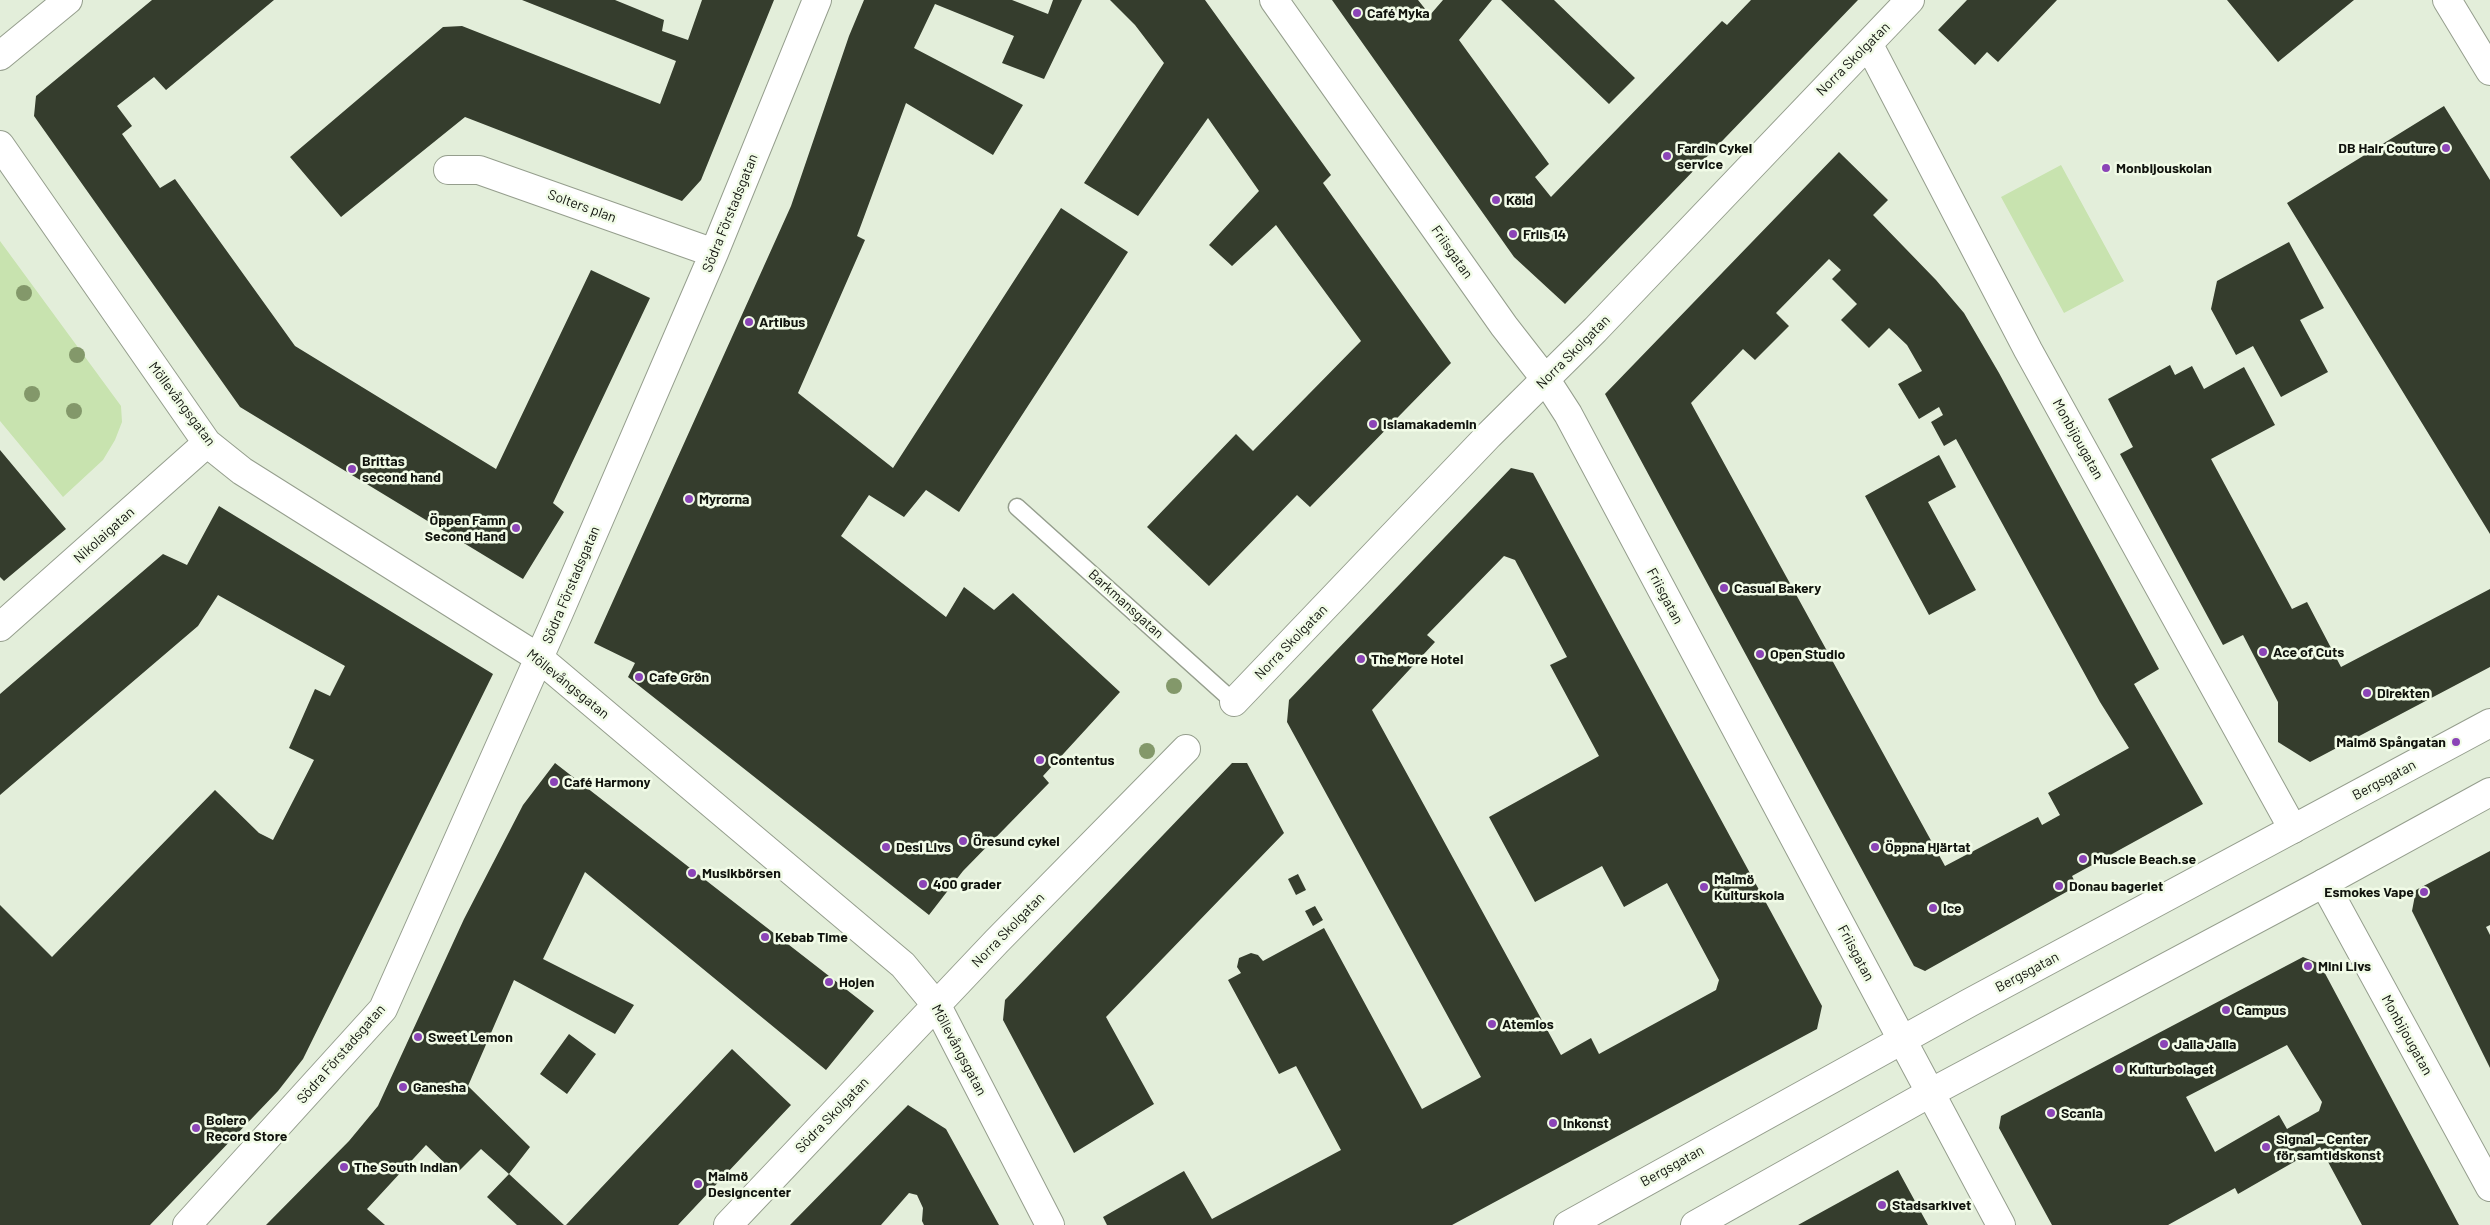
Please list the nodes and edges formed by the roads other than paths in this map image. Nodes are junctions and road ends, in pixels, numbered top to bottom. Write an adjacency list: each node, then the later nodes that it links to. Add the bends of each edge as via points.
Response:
1 (68, 0): 7 (street)
2 (817, 0): 11 (street, Södra Förstadsgatan)
3 (1274, 0): 12 (street, Friisgatan, via 1504,326)
4 (1910, 0): 6 (street, Norra Skolgatan)
5 (2448, 0): 8 (street)
6 (1869, 45): 12 (street, Norra Skolgatan); 21 (street, Monbijougatan, via 2028,350)
7 (0, 56)
8 (2490, 71)
9 (0, 145): 13 (street, Möllevångsgatan)
10 (448, 170): 11 (street, Solters plan, via 479,170)
11 (714, 253): 16 (street, Södra Förstadsgatan)
12 (1546, 380): 17 (street, Norra Skolgatan, via 1489,435); 24 (street, Friisgatan, via 1568,414)
13 (207, 442): 15 (street, Nikolaigatan); 16 (street, Möllevångsgatan, via 242,471)
14 (1017, 507): 17 (lane, Barkmansgatan)
15 (0, 627)
16 (539, 658): 23 (street, Möllevångsgatan, via 903,965); 27 (street, Södra Förstadsgatan, via 383,1009)
17 (1234, 702)
18 (2490, 723): 21 (street, Bergsgatan)
19 (1186, 749): 23 (street, Norra Skolgatan)
20 (2490, 792): 22 (street)
21 (2294, 829): 24 (street, Bergsgatan)
22 (2324, 884): 25 (street); 26 (street, Monbijougatan)
23 (936, 1006): 28 (street, Södra Skolgatan); 29 (street, Möllevångsgatan)
24 (1901, 1040): 25 (street, Friisgatan); 30 (street, Bergsgatan)
25 (1930, 1093): 31 (street); 32 (street, Friisgatan)
26 (2490, 1187)
27 (187, 1225)
28 (728, 1225)
29 (1050, 1225)
30 (1568, 1225)
31 (1695, 1225)
32 (2001, 1225)

